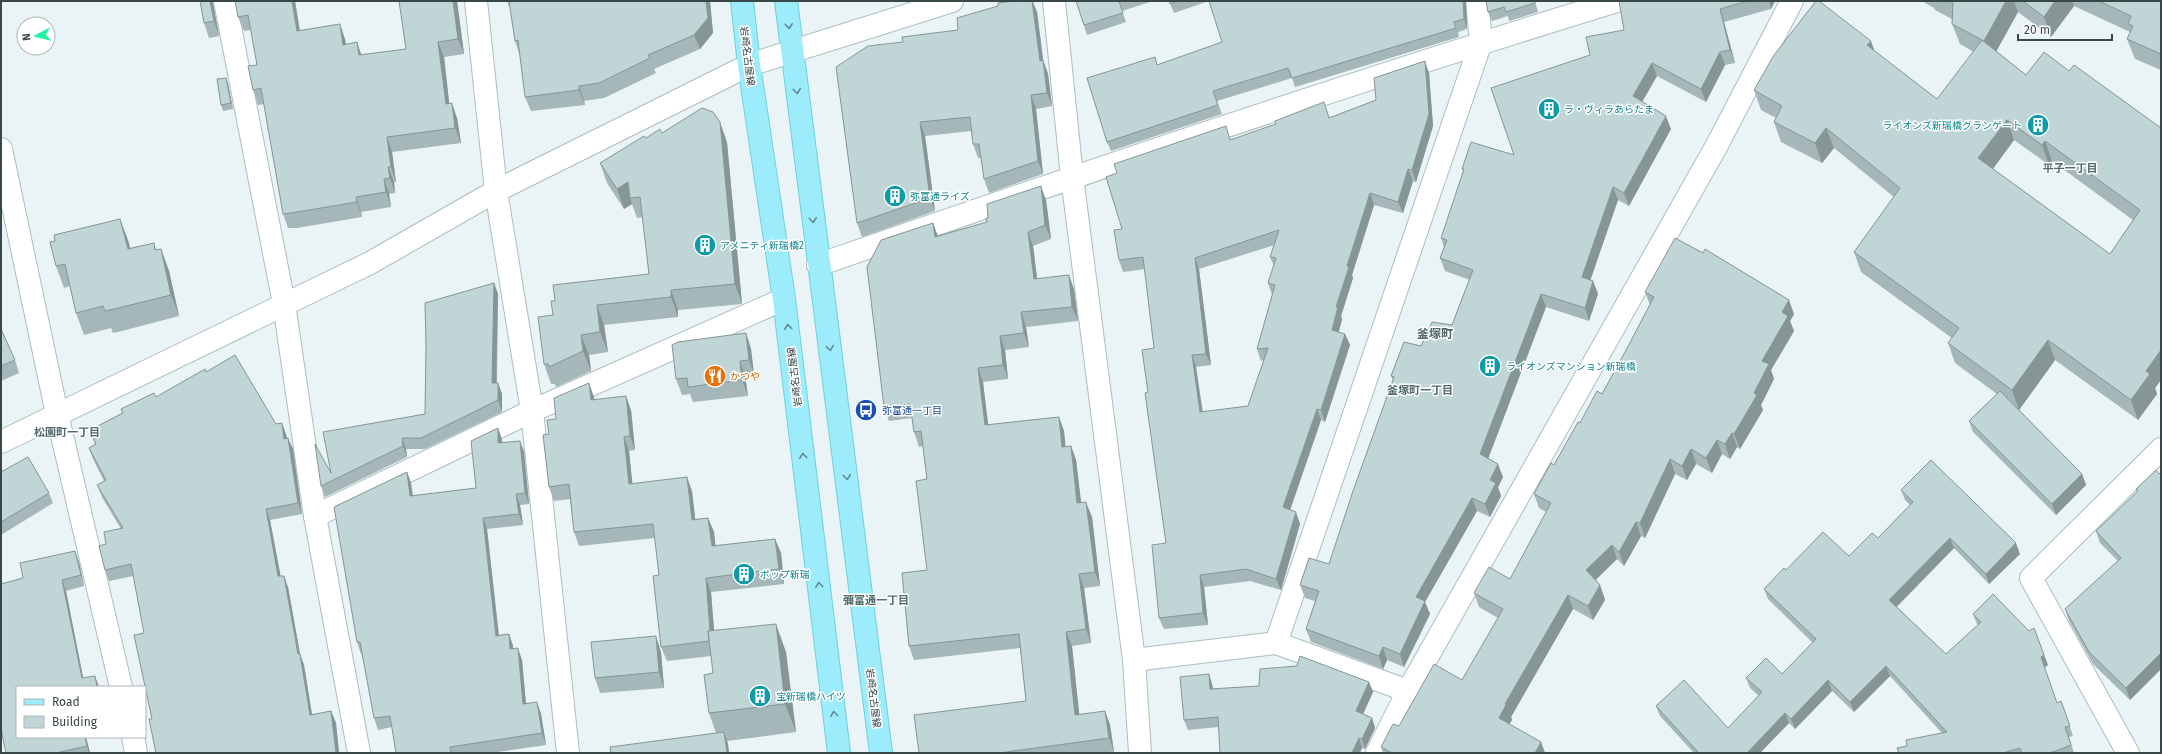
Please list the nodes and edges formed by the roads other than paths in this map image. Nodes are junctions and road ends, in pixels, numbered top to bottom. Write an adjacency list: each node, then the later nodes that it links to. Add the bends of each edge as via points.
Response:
1 (225, 1): 18 (street)
2 (476, 1): 15 (street)
3 (742, 1): 12 (main road, 岩崎名古屋線)
4 (786, 1): 11 (main road, 岩崎名古屋線, one-way to 11)
5 (952, 1): 11 (street)
6 (1054, 1): 14 (street)
7 (1476, 1): 10 (street)
8 (1617, 1): 10 (street)
9 (1792, 1): 27 (street, via 1716,147)
10 (1482, 42): 14 (street); 24 (street)
11 (792, 52): 12 (street); 16 (main road, 岩崎名古屋線, one-way to 16)
12 (749, 65): 15 (street); 17 (main road, 岩崎名古屋線)
13 (1, 149): 20 (street)
14 (1072, 177): 16 (street); 25 (street)
15 (496, 191): 18 (street, via 370,263); 19 (street)
16 (818, 265): 33 (main road, 岩崎名古屋線, one-way to 33)
17 (784, 299): 19 (street); 32 (main road, 岩崎名古屋線, one-way to 17)
18 (284, 304): 20 (street); 23 (street)
19 (532, 411): 23 (street); 31 (street)
20 (57, 414): 21 (street); 26 (street)
21 (1, 442)
22 (2161, 449): 36 (street, via 2031,578)
23 (315, 516): 30 (street)
24 (1276, 643): 25 (street); 27 (street)
25 (1134, 660): 34 (street)
26 (121, 686)
27 (1408, 691): 35 (street)
28 (133, 738): 29 (street)
29 (136, 753)
30 (359, 753)
31 (568, 753)
32 (839, 753)
33 (881, 753)
34 (1140, 753)
35 (1377, 753)
36 (2128, 753)

